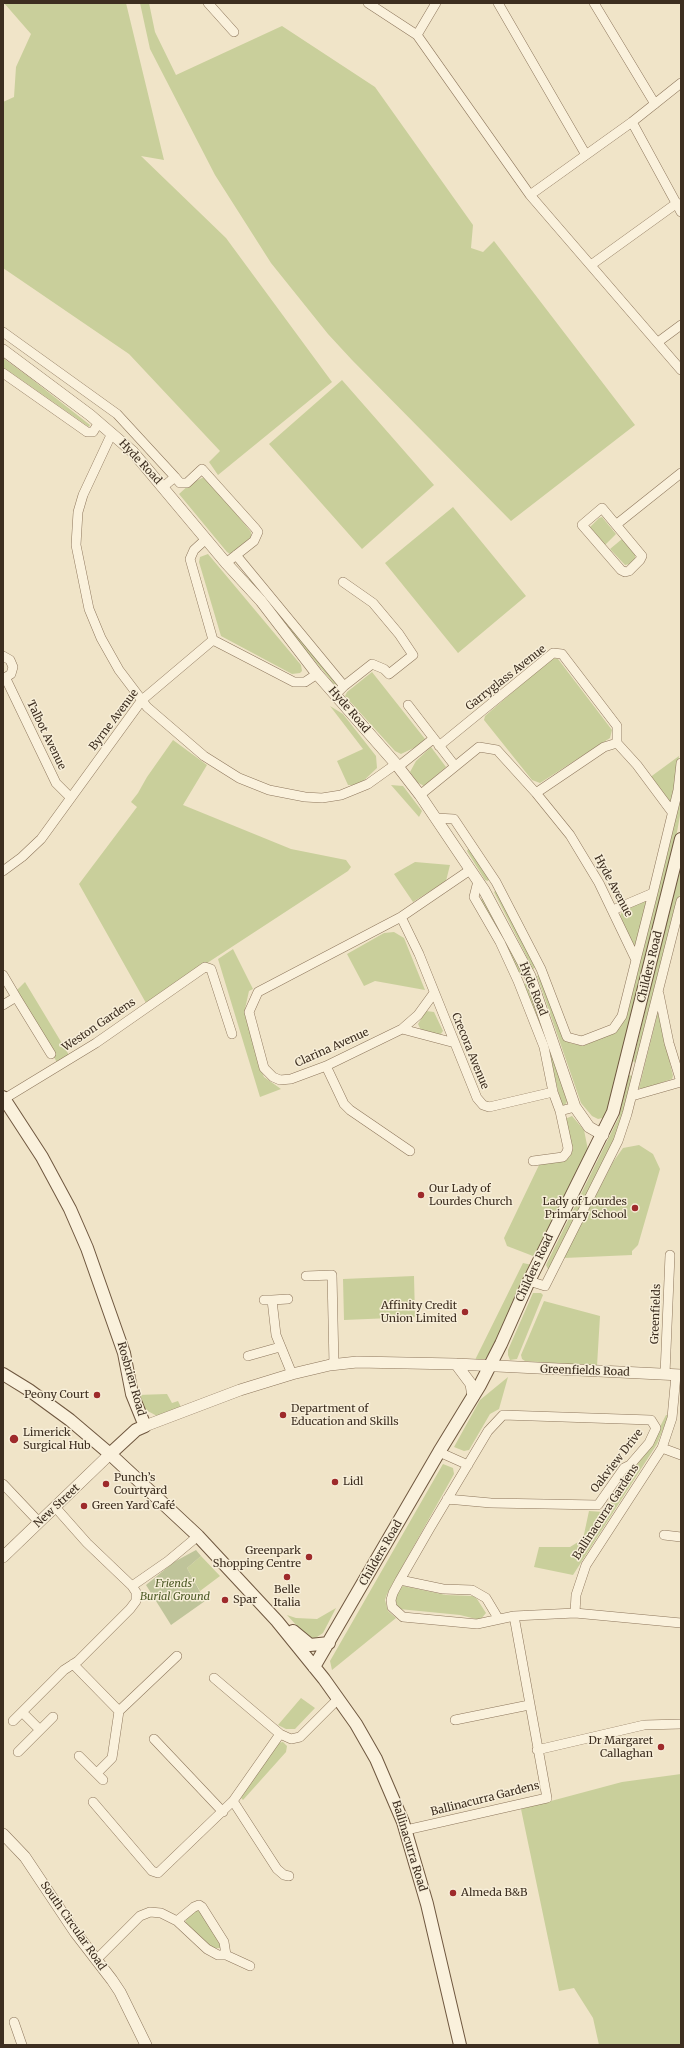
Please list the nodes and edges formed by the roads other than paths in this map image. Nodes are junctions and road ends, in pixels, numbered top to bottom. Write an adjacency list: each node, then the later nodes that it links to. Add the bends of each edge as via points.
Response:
1 (208, 3): 6 (street)
2 (369, 3): 7 (street)
3 (436, 3): 7 (street)
4 (498, 3): 11 (street)
5 (594, 3): 9 (street)
6 (234, 32)
7 (417, 35): 12 (street)
8 (681, 84): 9 (street)
9 (655, 104): 10 (street)
10 (632, 122): 11 (street); 13 (street)
11 (586, 155): 12 (street)
12 (530, 195): 15 (street)
13 (677, 203): 14 (street); 15 (street)
14 (681, 212)
15 (592, 265): 18 (street)
16 (681, 325): 18 (street)
17 (3, 332): 25 (street, via 117,414)
18 (658, 342): 20 (street)
19 (3, 350): 23 (street, Hyde Road)
20 (681, 370)
21 (3, 373): 22 (street, via 88,432 93,432)
22 (96, 427)
23 (112, 433): 26 (street, Hyde Road, via 133,452); 38 (street, Garryglass Avenue, via 83,494 77,517 76,545 89,609 95,624 110,654)
24 (681, 473): 27 (street)
25 (175, 477): 26 (street); 29 (street, via 184,484 202,469 255,528 258,532 254,541)
26 (163, 487): 28 (street, Hyde Road)
27 (617, 524): 27 (street, via 602,508 582,525 620,570 625,572 635,566 642,556)
28 (206, 539): 30 (street, Hyde Road); 32 (street, via 194,550 190,559)
29 (236, 555): 30 (street); 36 (street)
30 (226, 563): 34 (street, Hyde Road, via 261,601)
31 (343, 582): 36 (street, via 373,603 399,634 412,655 390,674 372,664)
32 (213, 640): 34 (street, via 294,682 305,682); 38 (street, Byrne Avenue)
33 (3, 656): 35 (street, Talbot Avenue, via 10,660 13,667 11,674)
34 (317, 674): 37 (street, Hyde Road)
35 (4, 679): 47 (street, Talbot Avenue, via 56,783)
36 (344, 686): 37 (street)
37 (335, 695): 43 (street, Hyde Road)
38 (142, 700): 43 (street, Garryglass Avenue, via 169,728 204,756 239,778 269,790 305,797 341,795 368,784); 47 (street, Byrne Avenue)
39 (408, 705): 40 (street)
40 (436, 743): 41 (street, Garryglass Avenue, via 553,653 562,654 617,726); 43 (street, Garryglass Avenue); 44 (street)
41 (617, 743): 45 (street, via 604,747); 48 (street)
42 (681, 763): 48 (street)
43 (397, 766): 46 (street, Hyde Road)
44 (455, 766): 45 (street, Hyde Avenue, via 479,747 497,750); 46 (street, Hyde Avenue)
45 (536, 793): 59 (street, Hyde Avenue, via 570,835)
46 (420, 795): 49 (street, Hyde Road)
47 (71, 798): 54 (street, Byrne Avenue, via 41,839)
48 (672, 812): 57 (street)
49 (436, 818): 51 (street, via 454,819); 52 (street, Hyde Road)
50 (681, 839): 76 (main road, Childers Road)
51 (471, 842): 52 (street); 55 (street)
52 (457, 850): 53 (street, Hyde Road)
53 (470, 870): 56 (street, Hyde Road); 60 (street, Clarina Avenue)
54 (3, 871)
55 (496, 882): 56 (street); 63 (street)
56 (481, 885): 65 (street, Hyde Road); 66 (street, via 474,896)
57 (653, 893): 59 (street); 62 (street)
58 (681, 902): 61 (street)
59 (613, 910): 62 (street, Hyde Avenue)
60 (401, 917): 68 (street); 75 (street, Clarina Avenue, via 258,992 254,998 249,1012 264,1068 273,1077 280,1080 291,1079)
61 (678, 925): 67 (street)
62 (636, 960): 63 (street, via 622,1016 613,1030 582,1041 567,1036)
63 (541, 969): 65 (street)
64 (3, 975): 69 (street)
65 (530, 976): 66 (street); 78 (street, Hyde Road)
66 (518, 981): 80 (street, via 544,1047)
67 (658, 991): 77 (street); 79 (street, via 669,1043)
68 (434, 993): 71 (street, Clarina Avenue, via 418,1015); 73 (street, Crecora Avenue)
69 (16, 997): 70 (street); 74 (street)
70 (3, 1006)
71 (402, 1030): 73 (street); 75 (street, Clarina Avenue)
72 (232, 1034): 82 (street, Weston Gardens, via 211,969 205,967 96,1043)
73 (454, 1043): 80 (street, Crecora Avenue, via 477,1098 489,1107)
74 (50, 1054)
75 (326, 1066): 86 (street, via 344,1104)
76 (625, 1067): 77 (street); 85 (main road, Childers Road, via 613,1112)
77 (638, 1070): 81 (street)
78 (566, 1079): 80 (street); 83 (street, Hyde Road)
79 (681, 1082): 81 (street)
80 (553, 1088): 84 (street)
81 (632, 1096): 90 (street, via 618,1141 545,1286)
82 (4, 1098): 101 (main road, Rosbrien Road, via 61,1191 87,1248 124,1353 132,1394)
83 (575, 1107): 84 (street); 85 (street, Hyde Road, via 589,1127)
84 (560, 1111): 87 (street, via 567,1152 564,1157)
85 (603, 1135): 90 (main road, Childers Road)
86 (410, 1151)
87 (533, 1161)
88 (670, 1255): 99 (street, Greenfields)
89 (306, 1276): 95 (street, via 332,1275)
90 (528, 1281): 96 (main road, Childers Road)
91 (288, 1299): 92 (street, via 268,1300)
92 (280, 1347): 93 (street); 98 (street)
93 (248, 1356)
94 (456, 1364): 95 (street, Rosbrien Road, via 357,1362); 96 (street, Rosbrien Road); 100 (street, via 471,1384)
95 (334, 1365): 98 (street, Rosbrien Road)
96 (490, 1366): 99 (street, Greenfields Road); 100 (main road, Childers Road)
97 (3, 1374): 104 (main road, via 64,1416)
98 (292, 1374): 101 (street, Rosbrien Road, via 240,1390)
99 (674, 1375): 102 (street, Greenfields, via 672,1418)
100 (473, 1397): 103 (main road, Childers Road)
101 (145, 1426): 104 (main road, via 136,1430)
102 (662, 1448): 105 (street); 117 (street, Ballinacurra Gardens, via 586,1565 576,1595)
103 (439, 1452): 106 (street); 122 (main road, Childers Road)
104 (110, 1454): 109 (street, New Street); 111 (main road)
105 (681, 1456)
106 (468, 1466): 108 (street, Oakview Drive); 108 (street, Oakview Drive, via 497,1420 507,1414 651,1420 656,1428 649,1444 624,1468 598,1505 491,1503)
107 (3, 1484): 110 (street)
108 (447, 1499): 115 (street, Oakview Drive)
109 (56, 1508): 110 (street, New Street); 116 (street, via 87,1543)
110 (39, 1522): 114 (street, New Street)
111 (198, 1536): 116 (street); 120 (main road)
112 (664, 1536): 113 (street)
113 (681, 1537)
114 (3, 1557)
115 (400, 1580): 119 (street, via 442,1589 472,1590 486,1598); 119 (street, Oakview Drive, via 391,1600 392,1607 403,1616 477,1624 488,1623)
116 (132, 1586): 124 (street, via 136,1592 136,1600 130,1609)
117 (575, 1613): 118 (street); 121 (street)
118 (514, 1616): 119 (street); 128 (street, Ballinacurra Gardens)
119 (498, 1618)
120 (277, 1621): 122 (main road, via 287,1625 310,1645); 125 (main road, Ballinacurra Road)
121 (681, 1623)
122 (329, 1643): 125 (main road, Childers Road)
123 (177, 1656): 129 (street)
124 (73, 1664): 129 (street); 130 (street)
125 (314, 1667): 127 (main road, Ballinacurra Road)
126 (214, 1678): 136 (street)
127 (338, 1698): 136 (street, via 300,1738 291,1739); 144 (main road, Ballinacurra Road, via 371,1747)
128 (529, 1705): 132 (street); 138 (street, Ballinacurra Gardens)
129 (119, 1711): 140 (street, via 112,1758 100,1776)
130 (22, 1712): 133 (street); 135 (street)
131 (53, 1717): 135 (street)
132 (455, 1720)
133 (13, 1721)
134 (681, 1724): 138 (street, via 644,1725)
135 (40, 1730): 139 (street)
136 (280, 1734): 141 (street)
137 (154, 1738): 143 (street)
138 (538, 1750): 144 (street, Ballinacurra Gardens, via 547,1798)
139 (18, 1752)
140 (79, 1756)
141 (233, 1801): 143 (street); 146 (street, via 277,1870)
142 (93, 1802): 143 (street, via 152,1871 158,1873)
143 (223, 1812)
144 (406, 1830): 154 (main road, Ballinacurra Road, via 427,1904)
145 (3, 1834): 149 (street, South Circular Road, via 24,1857)
146 (289, 1876)
147 (176, 1921): 148 (street, via 207,1949 218,1955); 148 (street, via 194,1907 202,1907 224,1942); 149 (street, via 161,1913 150,1912 140,1916)
148 (226, 1955): 150 (street)
149 (96, 1960): 153 (street, South Circular Road, via 120,1992)
150 (250, 1967)
151 (14, 2022): 152 (street)
152 (22, 2045)
153 (146, 2045)
154 (460, 2045)

